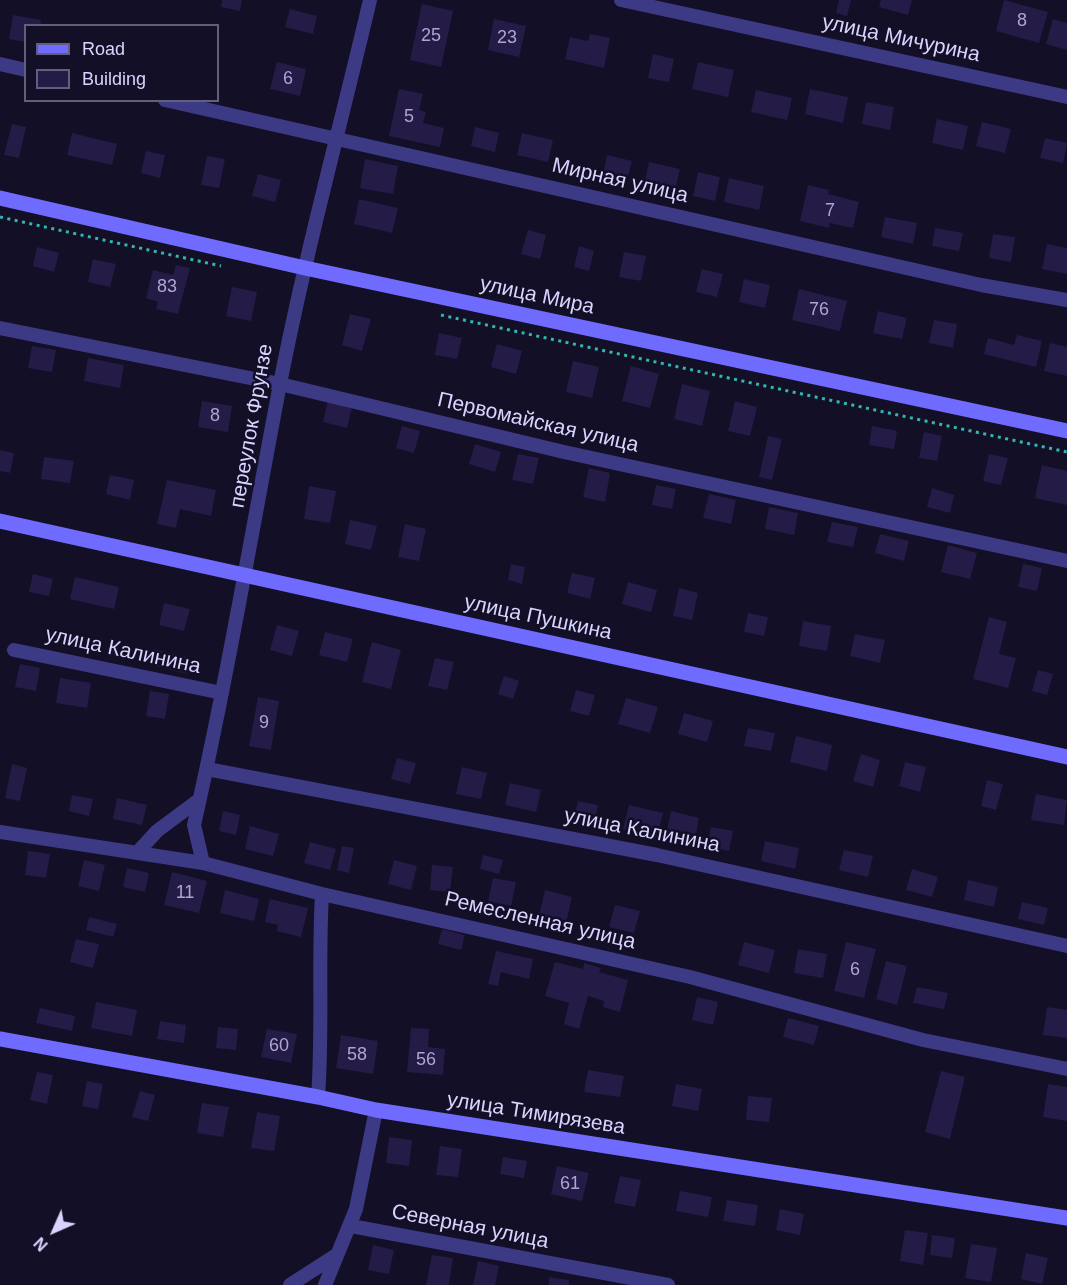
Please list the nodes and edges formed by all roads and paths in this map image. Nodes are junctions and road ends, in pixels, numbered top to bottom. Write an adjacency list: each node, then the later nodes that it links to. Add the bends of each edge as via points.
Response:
1 (370, 0): 7 (street, переулок Фрунзе)
2 (621, 0): 5 (street, улица Мичурина)
3 (0, 64): 4 (street)
4 (24, 70)
5 (1067, 97)
6 (174, 102): 7 (street, Мирная улица)
7 (335, 138): 10 (street, переулок Фрунзе); 12 (street, Мирная улица, via 969,282)
8 (0, 198): 10 (street, улица Мира)
9 (0, 217): 11 (path)
10 (305, 268): 15 (street, переулок Фрунзе); 16 (street, улица Мира)
11 (231, 269)
12 (1067, 300)
13 (439, 314): 17 (path)
14 (0, 328): 15 (street, Первомайская улица)
15 (280, 384): 19 (street, Первомайская улица, via 564,452); 20 (street, переулок Фрунзе)
16 (1067, 431)
17 (1067, 452)
18 (0, 520): 20 (street, улица Пушкина)
19 (1067, 561)
20 (246, 575): 22 (street, переулок Фрунзе); 23 (street, улица Пушкина)
21 (14, 650): 22 (street, улица Калинина)
22 (222, 693): 24 (street, переулок Фрунзе)
23 (1067, 757)
24 (207, 768): 25 (street, переулок Фрунзе); 30 (street, улица Калинина, via 657,855)
25 (200, 799): 27 (street, via 157,831); 28 (street, переулок Фрунзе, via 194,825)
26 (0, 832): 27 (street, Ремесленная улица)
27 (136, 853): 28 (street, Ремесленная улица)
28 (203, 863): 29 (street, Ремесленная улица)
29 (322, 894): 32 (street, Ремесленная улица, via 690,977 922,1040); 33 (street)
30 (1067, 945)
31 (0, 1039): 33 (street, улица Тимирязева)
32 (1067, 1069)
33 (318, 1097): 34 (street, улица Тимирязева)
34 (376, 1110): 35 (street, улица Тимирязева); 36 (street)
35 (1067, 1218)
36 (351, 1226): 37 (street); 40 (street, Северная улица)
37 (335, 1256): 38 (street); 39 (street)
38 (290, 1285)
39 (324, 1285)
40 (668, 1285)

